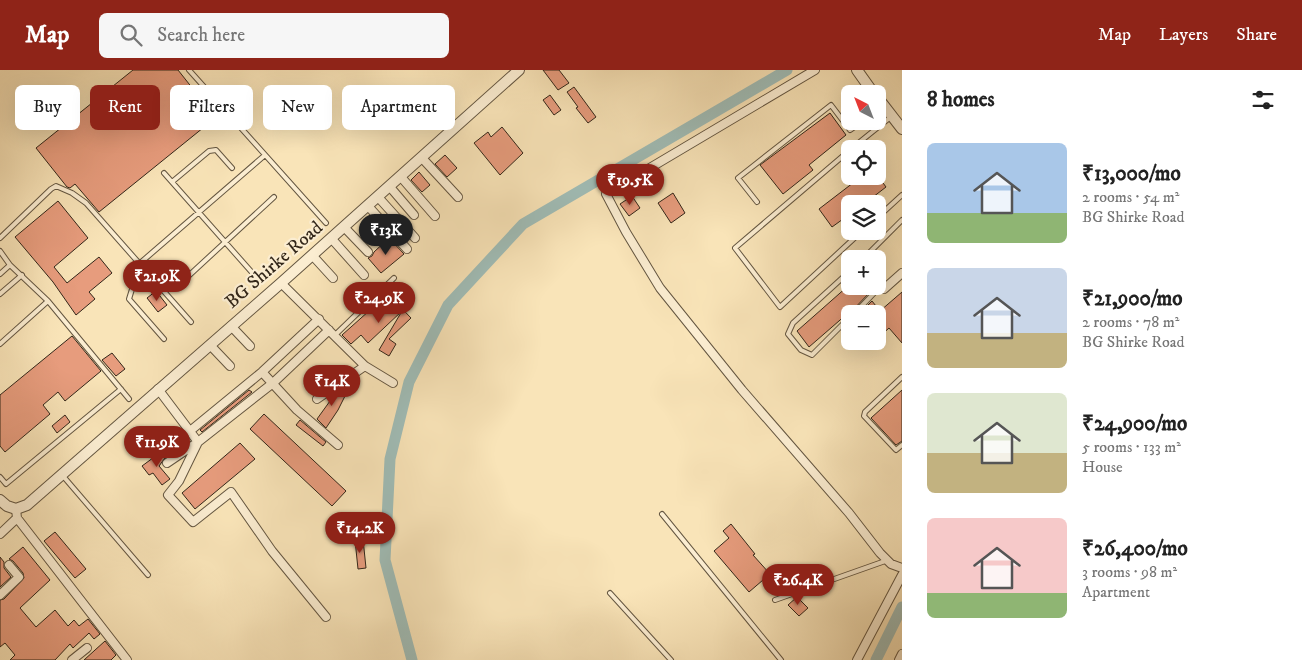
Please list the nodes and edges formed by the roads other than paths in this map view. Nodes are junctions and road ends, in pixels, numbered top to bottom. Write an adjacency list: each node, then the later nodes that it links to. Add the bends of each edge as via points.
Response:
1 (189, 70): 11 (lane)
2 (519, 70): 12 (street, BG Shirke Road)
3 (815, 70): 90 (street, via 606,194 660,288 742,390)
4 (856, 70): 5 (street)
5 (867, 85)
6 (886, 110): 7 (street)
7 (892, 116): 9 (street); 10 (lane)
8 (841, 118): 23 (lane, via 831,105 738,178)
9 (902, 129)
10 (862, 140)
11 (265, 155): 26 (lane); 30 (lane)
12 (422, 158): 16 (street, BG Shirke Road); 22 (street)
13 (841, 158): 35 (lane, via 735,248 780,307)
14 (232, 168): 17 (lane, via 216,150 209,151)
15 (164, 173): 17 (lane)
16 (401, 177): 18 (street, BG Shirke Road); 28 (street)
17 (172, 182): 26 (lane)
18 (390, 187): 21 (street, BG Shirke Road); 27 (street)
19 (902, 195): 25 (lane)
20 (274, 197): 36 (lane)
21 (378, 197): 24 (street, BG Shirke Road); 34 (street)
22 (458, 197)
23 (757, 202)
24 (368, 206): 31 (street, BG Shirke Road); 37 (street)
25 (886, 210)
26 (199, 213): 36 (lane); 42 (lane)
27 (414, 215)
28 (435, 216)
29 (902, 220): 38 (lane)
30 (326, 223)
31 (344, 227): 33 (street, BG Shirke Road); 40 (street)
32 (0, 238): 42 (lane, via 56,186 86,203)
33 (331, 238): 41 (street, BG Shirke Road); 48 (street)
34 (415, 238)
35 (852, 240)
36 (226, 242): 49 (lane); 53 (lane)
37 (407, 249)
38 (872, 250)
39 (0, 251): 43 (lane)
40 (368, 252)
41 (312, 255): 50 (street); 54 (street, BG Shirke Road)
42 (139, 264): 44 (lane)
43 (10, 265): 46 (lane); 47 (lane)
44 (146, 272): 61 (lane); 65 (lane, via 133,286 129,299)
45 (902, 273): 55 (street)
46 (0, 274)
47 (22, 275): 56 (lane); 58 (lane)
48 (364, 275)
49 (256, 277)
50 (333, 278)
51 (394, 278): 64 (lane)
52 (841, 279): 63 (lane, via 793,323 788,334 801,350 812,355)
53 (183, 281)
54 (281, 283): 60 (street); 62 (street, BG Shirke Road)
55 (886, 287)
56 (0, 294)
57 (872, 295): 59 (lane)
58 (48, 302): 66 (lane); 75 (lane)
59 (863, 305)
60 (319, 319): 64 (street); 71 (street)
61 (191, 322)
62 (231, 326): 67 (street, BG Shirke Road); 68 (street)
63 (841, 326)
64 (331, 333): 70 (street); 73 (street)
65 (164, 339)
66 (0, 344)
67 (210, 344): 69 (street); 76 (street, BG Shirke Road)
68 (250, 346)
69 (230, 366)
70 (365, 366): 74 (street); 78 (street)
71 (262, 372): 73 (street); 79 (street)
72 (902, 377): 82 (lane, via 864,416 896,450)
73 (273, 383): 80 (street); 81 (street, via 297,410)
74 (393, 383)
75 (121, 389): 77 (lane); 85 (lane, via 6,484)
76 (158, 389): 79 (street); 84 (street, BG Shirke Road)
77 (129, 399)
78 (317, 399)
79 (190, 430): 80 (street)
80 (198, 442): 83 (street); 98 (street, via 179,481 168,495 192,522 231,492 272,551)
81 (338, 444)
82 (902, 445)
83 (168, 463)
84 (62, 474): 87 (street, BG Shirke Road); 93 (lane)
85 (0, 477)
86 (0, 500): 87 (street)
87 (17, 513): 89 (street); 102 (street)
88 (662, 514): 104 (lane)
89 (0, 534)
90 (888, 560): 92 (street); 97 (lane)
91 (9, 565): 96 (street, via 19,577)
92 (902, 568)
93 (148, 574)
94 (902, 575): 105 (street)
95 (610, 593): 103 (lane)
96 (0, 595)
97 (775, 600)
98 (326, 617)
99 (87, 648): 101 (street)
100 (902, 654): 106 (street)
101 (72, 660)
102 (127, 660)
103 (671, 660)
104 (781, 660)
105 (857, 660)
106 (899, 660)

